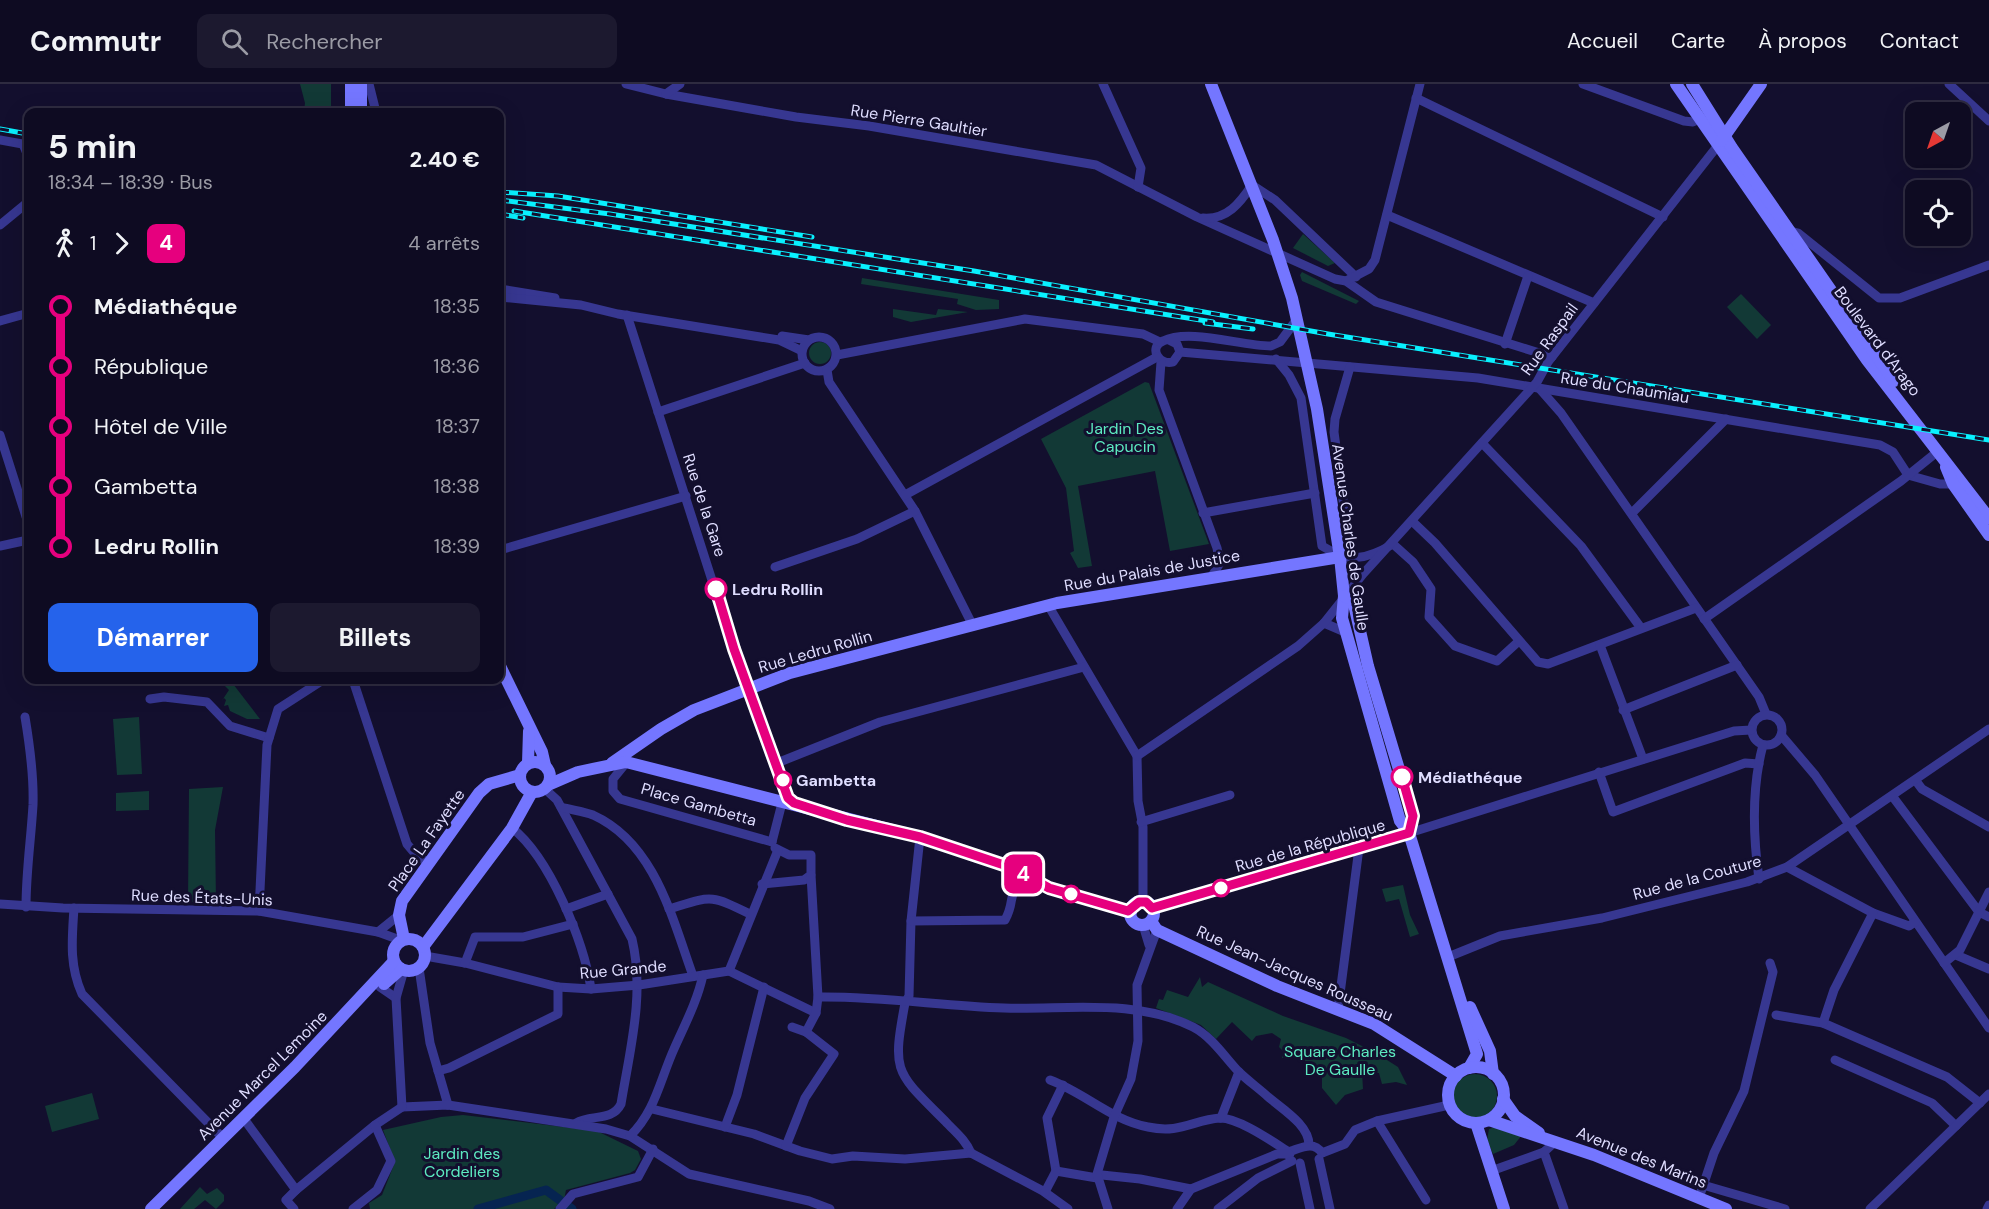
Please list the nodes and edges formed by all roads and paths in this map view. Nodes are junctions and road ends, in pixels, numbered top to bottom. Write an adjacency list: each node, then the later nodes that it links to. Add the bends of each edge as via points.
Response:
1 (351, 84): 16 (main road)
2 (361, 84): 17 (main road)
3 (369, 84): 18 (street)
4 (626, 84): 14 (street, Rue Pierre Gaultier)
5 (680, 84): 14 (street)
6 (1103, 84): 25 (street, via 1141,168)
7 (1211, 84): 24 (main road)
8 (1420, 84): 15 (street)
9 (1583, 84): 19 (street, via 1684,121)
10 (1676, 84): 19 (main road)
11 (1692, 84): 21 (main road)
12 (1761, 84): 21 (main road)
13 (1949, 84): 20 (street)
14 (666, 94): 25 (street, Rue Pierre Gaultier, via 1086,163)
15 (1416, 98): 27 (street); 29 (street)
16 (351, 108)
17 (361, 108)
18 (375, 108)
19 (1702, 118): 21 (main road)
20 (1989, 121)
21 (1722, 139): 29 (street, Rue Raspail); 31 (main road, Boulevard d'Arago)
22 (0, 141): 23 (street)
23 (24, 144)
24 (1252, 185): 28 (street, via 1226,214); 32 (main road); 35 (street, via 1275,200)
25 (1138, 187): 28 (street, Rue Pierre Gaultier)
26 (24, 205): 30 (street)
27 (1387, 215): 34 (street); 35 (street, via 1375,260)
28 (1197, 217): 32 (street, Rue Pierre Gaultier)
29 (1663, 217): 39 (street, Rue Raspail)
30 (0, 225)
31 (1786, 234): 33 (street, via 1798,233 1879,298 1900,298); 63 (main road, Boulevard d'Arago, via 1868,360)
32 (1278, 254): 36 (street, Rue Pierre Gaultier); 44 (main road, Avenue Charles de Gaulle)
33 (1989, 265)
34 (1528, 276): 39 (street); 48 (street)
35 (1356, 277): 36 (street)
36 (1346, 281): 48 (street, Rue Pierre Gaultier, via 1376,302)
37 (504, 291): 40 (street, via 576,301)
38 (504, 297): 40 (street)
39 (1594, 303): 54 (street, Rue Raspail)
40 (579, 305): 41 (street)
41 (616, 311): 43 (street); 46 (street)
42 (24, 315): 45 (street)
43 (627, 315): 49 (street, via 782,341); 59 (street, Rue de la Gare)
44 (1297, 319): 47 (street, via 1280,342 1270,346 1184,336); 80 (main road, Avenue Charles de Gaulle)
45 (0, 321)
46 (809, 340): 49 (street); 51 (street, via 826,339 834,345)
47 (1164, 341): 50 (street, via 1177,344); 51 (street, via 1143,334 1025,319); 52 (street, via 1156,349)
48 (1505, 345): 54 (street, Rue Pierre Gaultier)
49 (802, 351): 55 (street)
50 (1180, 352): 52 (street, via 1173,362); 53 (street, Rue du Chaumiau)
51 (837, 355): 57 (street)
52 (1159, 359): 67 (street); 71 (street, via 1159,390)
53 (1276, 359): 56 (street, Rue du Chaumiau); 66 (street, via 1301,398)
54 (1550, 360): 58 (street, Rue Raspail)
55 (805, 363): 57 (street, via 814,371); 59 (street)
56 (1350, 367): 58 (street, Rue du Chaumiau); 80 (street, via 1334,432 1347,530)
57 (827, 370): 67 (street, via 829,382)
58 (1536, 386): 60 (street, Rue du Chaumiau); 62 (street, Rue Raspail); 72 (street, via 1557,408)
59 (658, 412): 68 (street, Rue de la Gare)
60 (1726, 419): 64 (street, Rue du Chaumiau, via 1880,445 1893,452); 72 (street)
61 (0, 435): 69 (street)
62 (1482, 443): 74 (street, Rue Raspail); 89 (street, via 1581,546)
63 (1938, 453): 64 (street); 65 (main road); 73 (main road)
64 (1908, 476): 65 (street); 86 (street)
65 (1953, 484): 75 (main road)
66 (1315, 493): 71 (street); 80 (street, via 1322,546)
67 (905, 495): 70 (street)
68 (686, 496): 79 (street); 98 (street, Rue de la Gare)
69 (24, 510)
70 (915, 511): 81 (street, via 857,539); 88 (street)
71 (1203, 513): 82 (street, via 1220,563)
72 (1632, 513): 85 (street)
73 (1989, 518)
74 (1413, 522): 77 (street, Rue Raspail); 91 (street)
75 (1989, 535)
76 (24, 541): 78 (street)
77 (1393, 544): 80 (street, Rue Raspail, via 1367,556); 83 (street, Rue Raspail); 91 (street, via 1413,562 1431,589 1429,617 1455,646 1497,661)
78 (0, 546)
79 (504, 549)
80 (1343, 557): 82 (main road, Rue du Palais de Justice); 83 (main road, Avenue Charles de Gaulle)
81 (775, 567)
82 (1212, 576): 84 (main road, Rue du Palais de Justice)
83 (1349, 598): 87 (street, Rue Raspail); 90 (main road, Avenue Charles de Gaulle, via 1342,618); 131 (main road, Avenue Charles de Gaulle, via 1413,816)
84 (1048, 605): 88 (main road, Rue du Palais de Justice); 94 (street)
85 (1696, 608): 86 (street); 89 (street)
86 (1704, 619): 93 (street)
87 (1324, 623): 90 (street); 109 (street, Rue Raspail, via 1298,646)
88 (973, 626): 98 (main road, Rue Ledru Rollin, via 790,673)
89 (1641, 628): 92 (street)
90 (1346, 632): 131 (main road, Avenue Charles de Gaulle, via 1400,820)
91 (1519, 641): 92 (street, via 1538,662 1548,664)
92 (1600, 645): 100 (street)
93 (1737, 665): 100 (street); 101 (street)
94 (1084, 667): 109 (street); 114 (street, via 867,726)
95 (504, 674): 103 (main road)
96 (317, 684): 107 (street, via 278,709)
97 (355, 684): 135 (street, via 407,844)
98 (748, 688): 113 (main road, Rue Ledru Rollin, via 669,724); 114 (street, Rue de la Gare)
99 (150, 699): 107 (street, via 207,702 230,726)
100 (1623, 710): 110 (street)
101 (1766, 714): 105 (street, via 1757,717); 106 (street, via 1778,719)
102 (25, 717): 145 (street, via 33,794)
103 (529, 727): 112 (main road); 116 (main road)
104 (1989, 729): 120 (street, Rue de la Couture)
105 (1751, 730): 108 (street, via 1755,740); 110 (street, Rue de la République, via 1734,731)
106 (1781, 735): 108 (street, via 1772,744); 128 (street)
107 (269, 738): 149 (street)
108 (1763, 745): 115 (street)
109 (1137, 756): 127 (street)
110 (1643, 759): 118 (street, Rue de la République)
111 (626, 762): 113 (main road, Place Gambetta); 125 (main road, Place Gambetta); 134 (street, Place Gambetta, via 613,779 613,791 620,799)
112 (528, 763): 116 (main road, via 537,761); 119 (main road)
113 (612, 763): 117 (main road, Place Gambetta)
114 (777, 763): 125 (street, Rue de la Gare)
115 (1759, 764): 118 (street, via 1745,763 1613,812); 138 (street, via 1755,848)
116 (547, 768): 117 (main road, Place Gambetta); 121 (main road)
117 (578, 772): 121 (main road, Place Gambetta)
118 (1599, 772): 131 (street, Rue de la République)
119 (520, 775): 122 (main road, via 524,788); 135 (main road, Place La Fayette, via 489,784)
120 (1916, 781): 124 (street, Rue de la Couture); 129 (street, via 1922,789)
121 (547, 787): 122 (main road); 126 (street)
122 (532, 792): 130 (main road)
123 (1230, 795): 127 (street)
124 (1893, 797): 128 (street, Rue de la Couture); 151 (street)
125 (788, 803): 132 (main road); 134 (street, Place Gambetta)
126 (561, 807): 142 (street); 148 (street, via 592,814 631,842)
127 (1142, 822): 144 (street)
128 (1850, 826): 136 (street, Rue de la Couture); 157 (street)
129 (1989, 827)
130 (512, 828): 147 (street, via 533,850); 164 (main road)
131 (1409, 833): 133 (main road, Rue de la République); 165 (main road, Avenue Charles de Gaulle)
132 (920, 837): 139 (main road, via 1013,868); 156 (street)
133 (1359, 848): 144 (main road, Rue de la République); 181 (street)
134 (774, 851): 137 (street, via 811,855); 140 (street)
135 (428, 862): 154 (main road, Place La Fayette, via 402,901)
136 (1787, 867): 138 (street, Rue de la Couture); 152 (street)
137 (811, 875): 140 (street, via 804,880); 178 (street)
138 (1759, 879): 165 (street, Rue de la Couture, via 1602,918 1500,936)
139 (1033, 880): 150 (main road); 156 (street, via 1016,887 1010,895 1005,920)
140 (762, 884): 153 (street)
141 (1989, 892): 151 (street)
142 (608, 894): 147 (street); 173 (street, via 632,939)
143 (0, 903): 145 (street, Rue des États-Unis)
144 (1148, 905): 150 (main road, via 1136,903); 159 (main road, via 1154,915)
145 (26, 907): 146 (street, Rue des États-Unis)
146 (75, 908): 149 (street, Rue des États-Unis); 218 (street, via 72,957 82,994)
147 (566, 909): 158 (street)
148 (669, 909): 153 (street, via 717,898); 172 (street)
149 (259, 911): 160 (street, Rue des États-Unis)
150 (1131, 912): 159 (main road, via 1134,921)
151 (1979, 912): 155 (street); 163 (street)
152 (1873, 913): 157 (street, via 1909,926); 185 (street, via 1834,990)
153 (750, 914): 171 (street)
154 (399, 915): 160 (street, Place La Fayette); 161 (main road, Place La Fayette)
155 (1989, 917)
156 (911, 921): 180 (street, via 909,996)
157 (1915, 922): 168 (street)
158 (573, 924): 166 (street, via 523,937 475,937); 177 (street)
159 (1152, 927): 162 (street); 162 (street, via 1148,933); 181 (main road, Rue Jean-Jacques Rousseau, via 1277,986)
160 (378, 932): 161 (street, Rue des États-Unis)
161 (402, 940): 164 (main road, via 413,939); 169 (main road, via 394,947)
162 (1149, 947): 182 (street, via 1137,985)
163 (1956, 955): 168 (street); 170 (street)
164 (422, 957): 166 (street, Rue Grande); 169 (main road); 192 (street, via 430,1043)
165 (1448, 957): 191 (main road, Avenue Charles de Gaulle, via 1477,1054); 194 (main road, Avenue Charles de Gaulle, via 1490,1051)
166 (465, 963): 175 (street, Rue Grande)
167 (1770, 963): 230 (street, via 1773,972 1744,1091)
168 (1944, 963): 187 (street)
169 (399, 967): 174 (main road, Avenue Marcel Lemoine); 179 (street); 190 (main road, Avenue Marcel Lemoine)
170 (1989, 969)
171 (729, 971): 172 (street, Rue Grande); 176 (street)
172 (698, 976): 173 (street, Rue Grande); 205 (street, via 698,999 673,1050)
173 (639, 985): 177 (street, Rue Grande); 211 (street, via 618,1112 608,1117 585,1117)
174 (380, 987): 179 (street); 190 (main road, Avenue Marcel Lemoine)
175 (558, 987): 177 (street, Rue Grande); 192 (street, via 558,1014)
176 (764, 987): 183 (street); 215 (street)
177 (591, 989)
178 (818, 997): 180 (street, via 864,997); 183 (street)
179 (396, 998): 204 (street)
180 (905, 1003): 182 (street); 223 (street, via 897,1058 906,1082 963,1138)
181 (1338, 1009): 195 (main road, Rue Jean-Jacques Rousseau, via 1374,1024)
182 (1137, 1010): 193 (street, via 1195,1028); 206 (street, via 1138,1041 1131,1079)
183 (816, 1013): 188 (street)
184 (1776, 1015): 185 (street)
185 (1823, 1023): 201 (street, via 1947,1077)
186 (792, 1027): 188 (street)
187 (1989, 1028)
188 (806, 1032): 221 (street, via 834,1054 805,1098)
189 (1835, 1060): 214 (street, via 1932,1103)
190 (303, 1063): 197 (main road, Avenue Marcel Lemoine)
191 (1469, 1068): 194 (main road, via 1486,1069); 195 (main road)
192 (438, 1071): 203 (street)
193 (1239, 1072): 207 (street); 220 (street, via 1298,1124 1309,1137)
194 (1493, 1074): 200 (main road, via 1503,1089)
195 (1456, 1076): 202 (main road, via 1448,1094)
196 (1050, 1080): 198 (street)
197 (281, 1084): 210 (main road, Avenue Marcel Lemoine); 218 (main road, Avenue Marcel Lemoine)
198 (1064, 1085): 206 (street); 227 (street, via 1047,1118)
199 (1989, 1094): 201 (street)
200 (1503, 1099): 208 (main road, via 1496,1115); 219 (main road, Avenue des Marins, via 1515,1116)
201 (1980, 1103): 214 (street)
202 (1449, 1104): 209 (street); 212 (main road, via 1458,1118)
203 (447, 1106): 204 (street); 211 (street)
204 (402, 1107): 213 (street)
205 (652, 1109): 215 (street); 217 (street)
206 (1114, 1117): 207 (street, via 1148,1128 1178,1130); 229 (street)
207 (1221, 1118): 226 (street, via 1246,1127)
208 (1489, 1120): 212 (main road); 216 (main road, Avenue des Marins)
209 (1377, 1121): 225 (street, via 1355,1130 1346,1144); 235 (street)
210 (247, 1123): 232 (street); 239 (main road, Avenue Marcel Lemoine)
211 (576, 1123): 217 (street)
212 (1476, 1123): 228 (main road)
213 (375, 1125): 232 (street); 241 (street, via 391,1161 377,1190)
214 (1956, 1126): 252 (street)
215 (725, 1127): 221 (street)
216 (1531, 1132): 219 (main road, Avenue des Marins); 224 (street)
217 (630, 1136): 222 (street)
218 (223, 1137): 238 (main road, Avenue Marcel Lemoine)
219 (1551, 1139): 224 (street); 234 (main road, Avenue des Marins)
220 (1309, 1145): 225 (street, via 1317,1147); 226 (street)
221 (786, 1146): 223 (street, via 832,1159 906,1159)
222 (652, 1149): 236 (street, via 638,1177 573,1194); 242 (street, via 689,1174)
223 (971, 1153): 233 (street)
224 (1541, 1154): 228 (street); 249 (street)
225 (1321, 1156): 226 (street); 247 (street)
226 (1292, 1157): 231 (street, via 1277,1154); 237 (street); 246 (street)
227 (1056, 1171): 229 (street); 233 (street)
228 (1491, 1171): 248 (main road)
229 (1097, 1178): 231 (street, via 1102,1175 1140,1179); 244 (street)
230 (1703, 1185): 234 (street); 251 (street)
231 (1191, 1189): 245 (street)
232 (296, 1190): 240 (street, via 286,1200)
233 (1045, 1192): 243 (street)
234 (1699, 1198): 250 (main road, Avenue des Marins)
235 (1426, 1200)
236 (563, 1205)
237 (1308, 1208)
238 (151, 1209)
239 (161, 1209)
240 (294, 1209)
241 (353, 1209)
242 (830, 1209)
243 (1068, 1209)
244 (1108, 1209)
245 (1177, 1209)
246 (1218, 1209)
247 (1330, 1209)
248 (1504, 1209)
249 (1564, 1209)
250 (1726, 1209)
251 (1785, 1209)
252 (1870, 1209)

